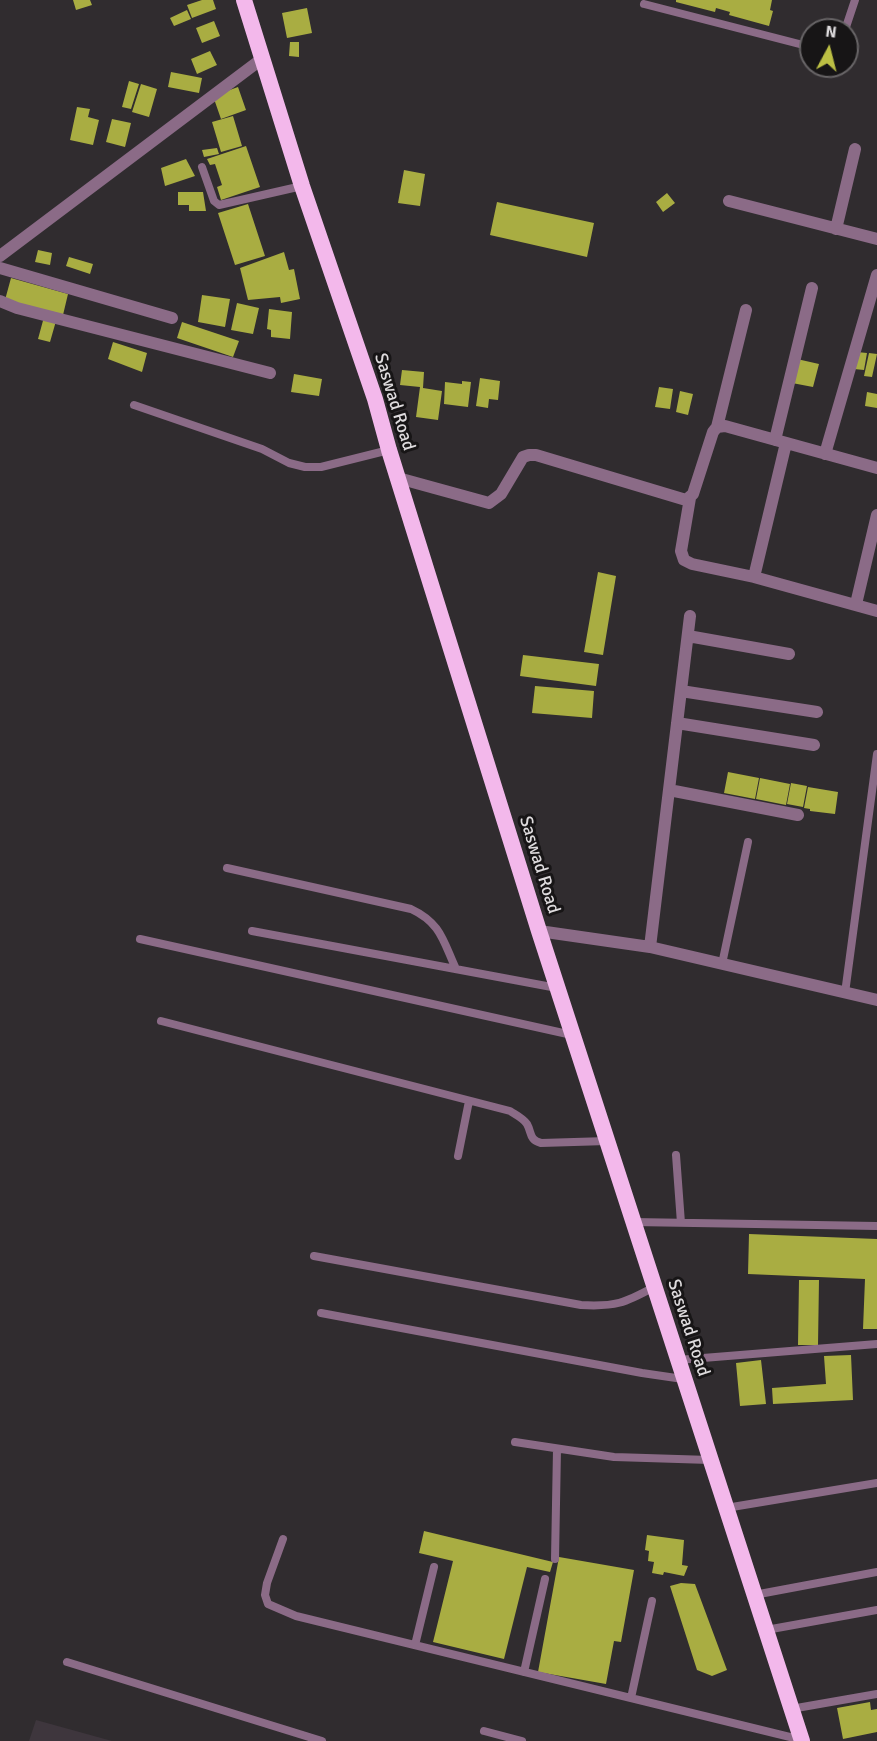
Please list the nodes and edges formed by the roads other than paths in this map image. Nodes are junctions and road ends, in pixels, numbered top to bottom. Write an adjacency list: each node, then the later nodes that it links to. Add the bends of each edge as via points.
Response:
1 (244, 0): 6 (highway, Saswad Road)
2 (855, 0): 4 (lane)
3 (644, 4): 5 (lane)
4 (849, 18)
5 (799, 44)
6 (263, 58): 9 (highway, Saswad Road); 13 (street)
7 (855, 149): 11 (street)
8 (202, 167): 9 (lane, via 219,205)
9 (302, 186): 24 (highway, Saswad Road)
10 (729, 201): 11 (street)
11 (836, 229): 12 (street)
12 (877, 239)
13 (0, 256)
14 (0, 268): 19 (street)
15 (877, 275): 25 (street)
16 (812, 288): 23 (street)
17 (0, 301): 20 (street)
18 (746, 310): 22 (street)
19 (172, 318)
20 (270, 373)
21 (134, 405): 24 (lane, via 305,468)
22 (717, 427): 23 (street); 28 (street)
23 (780, 441): 25 (street); 30 (street)
24 (389, 450): 27 (highway, Saswad Road)
25 (825, 454): 26 (street)
26 (877, 468)
27 (398, 478): 28 (street, via 489,503 501,494 523,457 529,454 676,498); 46 (highway, Saswad Road)
28 (690, 498): 30 (street, via 681,551 684,560)
29 (877, 515): 31 (street)
30 (754, 577): 31 (street)
31 (856, 604): 32 (street)
32 (877, 611)
33 (690, 616): 34 (street)
34 (688, 636): 35 (street); 36 (street)
35 (789, 654)
36 (681, 691): 37 (street); 38 (street)
37 (817, 712)
38 (677, 723): 39 (street); 41 (street)
39 (814, 745)
40 (877, 754): 52 (lane)
41 (669, 790): 42 (street); 48 (street)
42 (798, 815)
43 (748, 842): 49 (lane)
44 (227, 868): 50 (lane, via 411,909 436,926)
45 (252, 931): 50 (lane)
46 (539, 931): 48 (street); 51 (highway, Saswad Road)
47 (140, 939): 55 (lane)
48 (650, 947): 49 (street)
49 (722, 964): 52 (street)
50 (456, 969): 51 (lane)
51 (558, 988): 55 (highway, Saswad Road)
52 (845, 993): 53 (street)
53 (877, 1000)
54 (161, 1021): 56 (lane)
55 (573, 1035): 57 (highway, Saswad Road)
56 (470, 1101): 57 (lane, via 520,1117 535,1142); 59 (lane)
57 (607, 1141): 60 (highway, Saswad Road)
58 (676, 1155): 61 (lane)
59 (458, 1156)
60 (633, 1222): 61 (lane); 64 (highway, Saswad Road)
61 (681, 1223): 62 (lane)
62 (877, 1226)
63 (314, 1256): 64 (lane, via 581,1305 626,1302)
64 (654, 1287): 67 (highway, Saswad Road)
65 (321, 1313): 68 (lane)
66 (877, 1344): 67 (lane)
67 (678, 1360): 68 (highway, Saswad Road)
68 (684, 1379): 71 (highway, Saswad Road)
69 (515, 1442): 70 (lane)
70 (557, 1449): 71 (lane, via 614,1457); 75 (lane)
71 (710, 1460): 73 (highway, Saswad Road)
72 (877, 1483): 73 (lane)
73 (726, 1508): 79 (highway, Saswad Road)
74 (283, 1539): 83 (lane, via 267,1583 268,1604 296,1616)
75 (555, 1559)
76 (434, 1567): 83 (lane)
77 (877, 1572): 79 (lane)
78 (545, 1579): 85 (lane)
79 (754, 1595): 82 (highway, Saswad Road)
80 (652, 1601): 87 (lane)
81 (877, 1610): 82 (lane)
82 (766, 1630): 88 (highway, Saswad Road)
83 (415, 1645): 85 (lane)
84 (67, 1662): 90 (lane)
85 (524, 1672): 87 (lane)
86 (877, 1694): 88 (lane)
87 (631, 1698): 92 (lane)
88 (791, 1709): 92 (highway, Saswad Road)
89 (484, 1731): 91 (lane)
90 (322, 1741)
91 (522, 1741)
92 (802, 1741)

